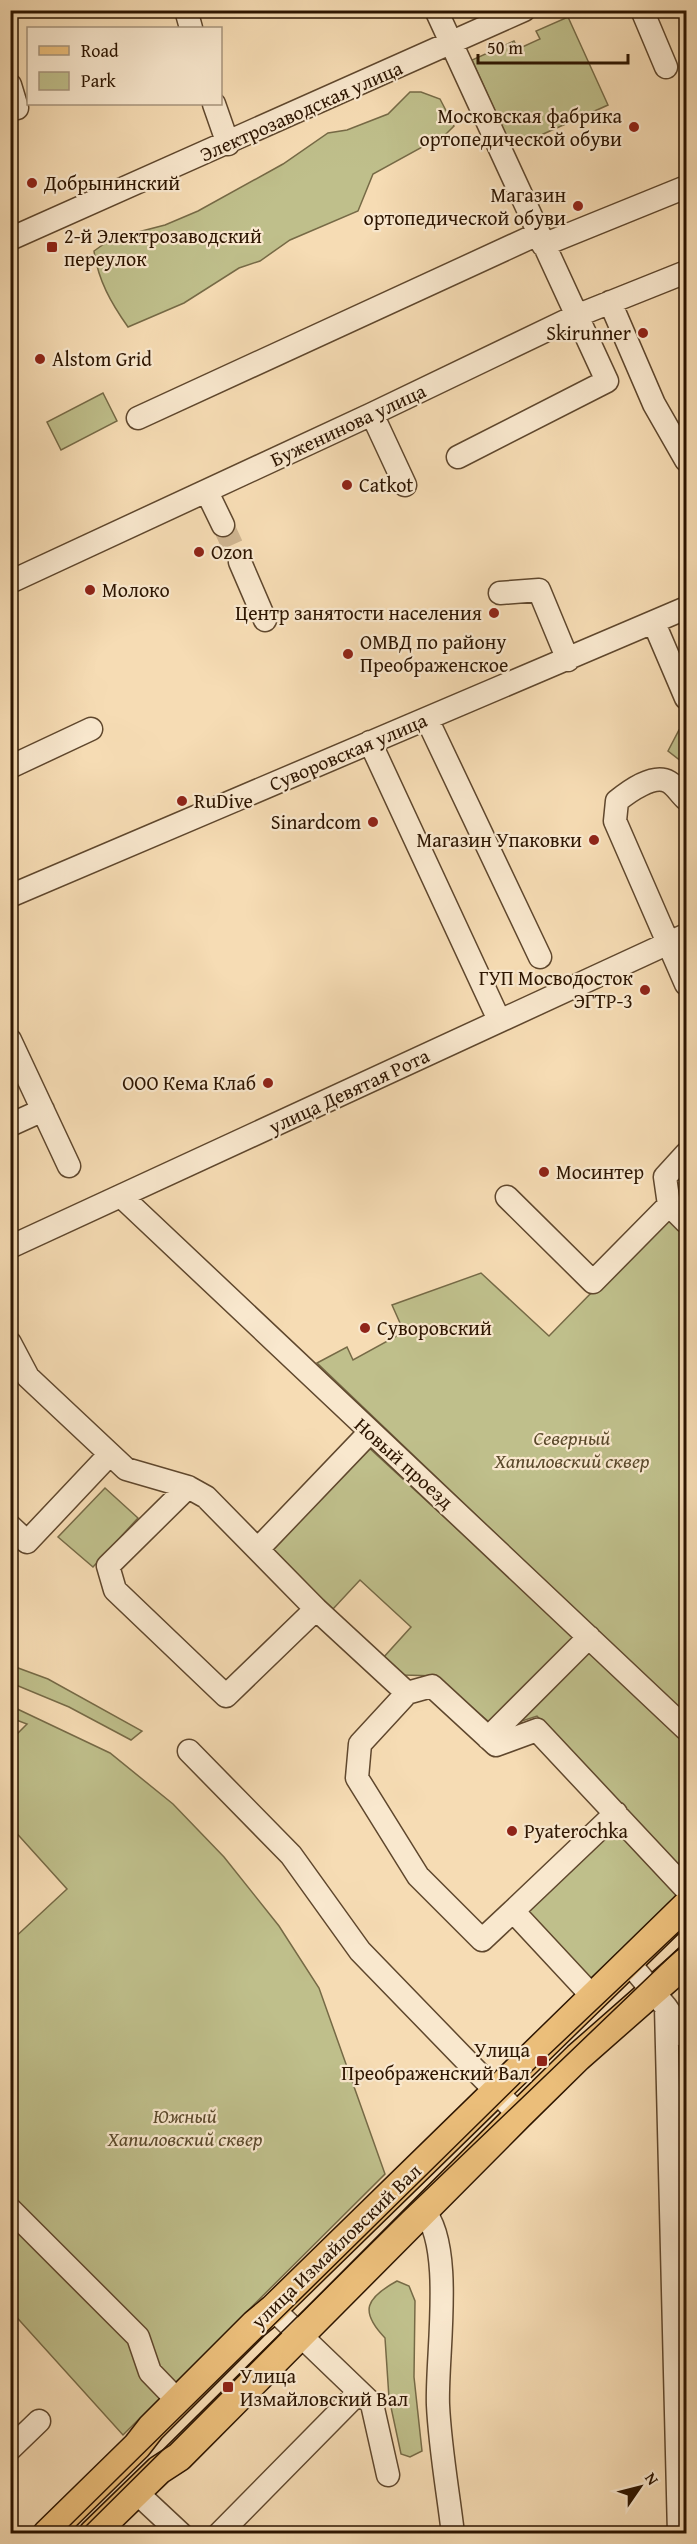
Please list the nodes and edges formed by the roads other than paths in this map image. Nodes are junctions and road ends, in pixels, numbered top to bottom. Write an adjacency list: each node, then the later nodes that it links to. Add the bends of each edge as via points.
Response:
1 (186, 10): 5 (street)
2 (436, 10): 6 (street)
3 (524, 10): 6 (street, Электрозаводская улица)
4 (642, 10): 7 (street)
5 (191, 27)
6 (451, 44): 11 (street, Электрозаводская улица); 14 (street)
7 (666, 67)
8 (10, 86): 10 (street)
9 (214, 105): 11 (street)
10 (17, 108)
11 (228, 144): 13 (street, Электрозаводская улица)
12 (687, 187): 14 (street)
13 (10, 239)
14 (541, 240): 17 (street); 19 (street)
15 (687, 272): 16 (street, Буженинова улица)
16 (610, 302): 17 (street, Буженинова улица); 21 (street, via 654,404)
17 (576, 316): 18 (street, Буженинова улица); 20 (street, via 607,381)
18 (372, 414): 22 (street); 23 (street, Буженинова улица)
19 (138, 418)
20 (458, 457)
21 (687, 460)
22 (405, 485)
23 (207, 492): 24 (street); 26 (street, Буженинова улица)
24 (223, 525)
25 (240, 562): 29 (street)
26 (10, 582)
27 (500, 593): 31 (street, via 539,590)
28 (687, 608): 30 (street, Суворовская улица)
29 (265, 620)
30 (654, 623): 31 (street, Суворовская улица); 32 (street)
31 (568, 660): 33 (street, Суворовская улица)
32 (687, 698)
33 (427, 719): 35 (street, Суворовская улица); 40 (street)
34 (91, 729): 36 (street)
35 (370, 742): 38 (street, Суворовская улица); 42 (street)
36 (10, 767)
37 (687, 799): 39 (street, via 669,782 657,779 617,801 615,820)
38 (10, 896)
39 (678, 938): 41 (street); 42 (street, улица Девятая Рота)
40 (540, 957)
41 (687, 984)
42 (499, 1020): 48 (street, улица Девятая Рота)
43 (10, 1040): 44 (street)
44 (43, 1110): 45 (street); 47 (street)
45 (10, 1125)
46 (687, 1154): 50 (street, via 665,1177)
47 (69, 1166)
48 (122, 1197): 52 (street, улица Девятая Рота); 54 (street, Новый проезд)
49 (507, 1197): 50 (street, via 593,1282)
50 (669, 1205): 51 (street)
51 (687, 1222)
52 (10, 1247)
53 (10, 1343): 55 (street, via 28,1377)
54 (370, 1432): 58 (street); 60 (street, Новый проезд)
55 (110, 1454): 56 (street, via 126,1469); 57 (street, via 27,1542)
56 (188, 1487): 58 (street, via 206,1497); 59 (street, via 108,1566 115,1590 226,1696)
57 (10, 1526)
58 (258, 1549): 59 (street)
59 (316, 1609): 61 (street)
60 (589, 1637): 62 (street, Новый проезд); 63 (street)
61 (407, 1693): 63 (street, via 432,1686); 68 (street, via 360,1744 357,1778 418,1876 482,1940)
62 (687, 1729)
63 (488, 1738): 65 (street, via 496,1745 537,1730)
64 (189, 1751): 74 (street, via 291,1855 360,1952)
65 (616, 1813): 66 (street); 68 (street)
66 (687, 1889)
67 (687, 1906): 70 (main road)
68 (513, 1911): 71 (street)
69 (687, 1962): 72 (main road)
70 (630, 1964): 71 (main road, улица Измайловский Вал); 72 (street)
71 (594, 1998): 74 (main road, улица Измайловский Вал)
72 (660, 1998): 73 (street); 75 (main road, улица Измайловский Вал); 91 (street)
73 (687, 2037)
74 (497, 2091): 75 (street); 78 (main road, улица Измайловский Вал)
75 (519, 2115): 77 (main road, улица Измайловский Вал)
76 (10, 2209): 81 (street, via 138,2337 150,2372)
77 (423, 2210): 79 (main road, улица Измайловский Вал); 90 (street, via 431,2218 450,2273 438,2404)
78 (273, 2309): 79 (street); 81 (main road, улица Измайловский Вал)
79 (298, 2334): 80 (street); 85 (main road, улица Измайловский Вал, via 179,2457)
80 (359, 2392): 84 (street, via 372,2404); 89 (street)
81 (178, 2401): 86 (main road, улица Измайловский Вал)
82 (39, 2421): 83 (street)
83 (10, 2449)
84 (388, 2475)
85 (136, 2492): 87 (main road, улица Измайловский Вал); 88 (street)
86 (47, 2534)
87 (93, 2534)
88 (181, 2534)
89 (219, 2534)
90 (453, 2534)
91 (679, 2534)

